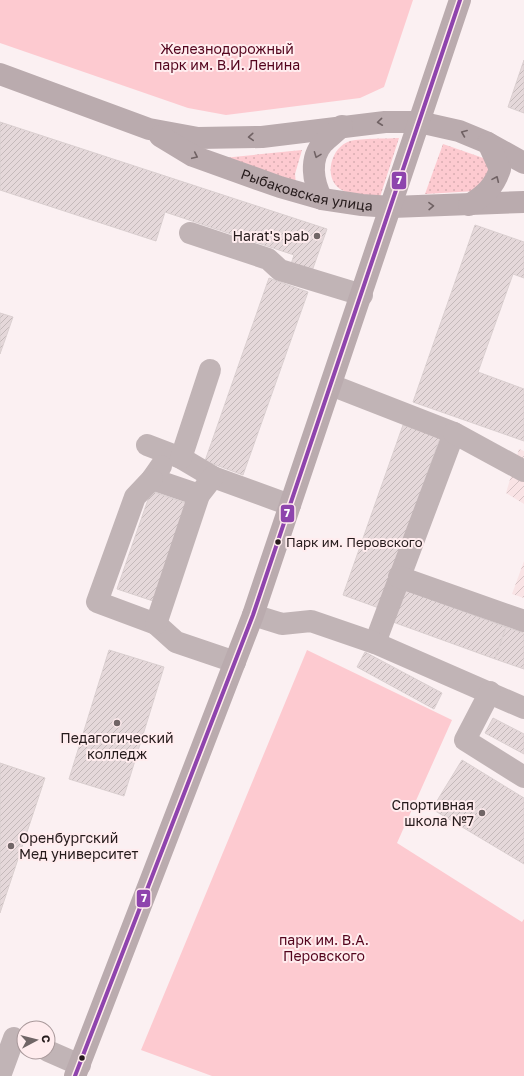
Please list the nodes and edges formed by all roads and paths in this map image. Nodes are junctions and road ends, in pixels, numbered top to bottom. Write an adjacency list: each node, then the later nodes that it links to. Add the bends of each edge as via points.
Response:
1 (460, 0): 3 (main road)
2 (0, 74): 5 (main road, Рыбаковская улица)
3 (419, 122): 4 (main road, Рыбаковская улица, one-way to 4); 6 (main road, Рыбаковская улица, one-way to 3, via 459,131); 11 (main road)
4 (342, 126): 5 (main road, Рыбаковская улица, one-way to 5, via 232,138 198,138); 8 (main road, one-way to 8, via 322,144 315,158 313,174)
5 (149, 129): 8 (main road, Рыбаковская улица, one-way to 8, via 194,156)
6 (488, 143): 7 (main road, Рыбаковская улица); 10 (main road, one-way to 6, via 484,196 495,182 500,169)
7 (524, 163)
8 (322, 199): 11 (main road, Рыбаковская улица)
9 (524, 202): 10 (main road, Рыбаковская улица)
10 (469, 205): 11 (main road, Рыбаковская улица, one-way to 10)
11 (392, 206): 13 (main road)
12 (190, 233): 13 (lane, via 268,259 280,270)
13 (362, 295): 15 (main road)
14 (210, 370): 18 (lane)
15 (331, 385): 16 (lane); 23 (main road)
16 (454, 433): 19 (lane); 24 (lane)
17 (147, 445): 18 (lane)
18 (175, 456): 20 (lane); 21 (lane)
19 (524, 471)
20 (213, 477): 22 (lane); 23 (lane)
21 (152, 479): 22 (lane); 27 (lane, via 135,497 97,602)
22 (199, 495): 27 (lane)
23 (290, 505): 25 (main road)
24 (399, 577): 26 (lane); 28 (lane)
25 (253, 615): 28 (lane, via 282,624 312,620); 29 (main road)
26 (524, 621)
27 (156, 624): 29 (lane, via 176,642)
28 (375, 643): 30 (lane)
29 (235, 662): 35 (main road)
30 (490, 692): 31 (lane); 32 (lane, via 465,740)
31 (524, 708)
32 (524, 777)
33 (13, 1038): 36 (lane)
34 (56, 1056): 35 (lane)
35 (77, 1070)
36 (0, 1076)

